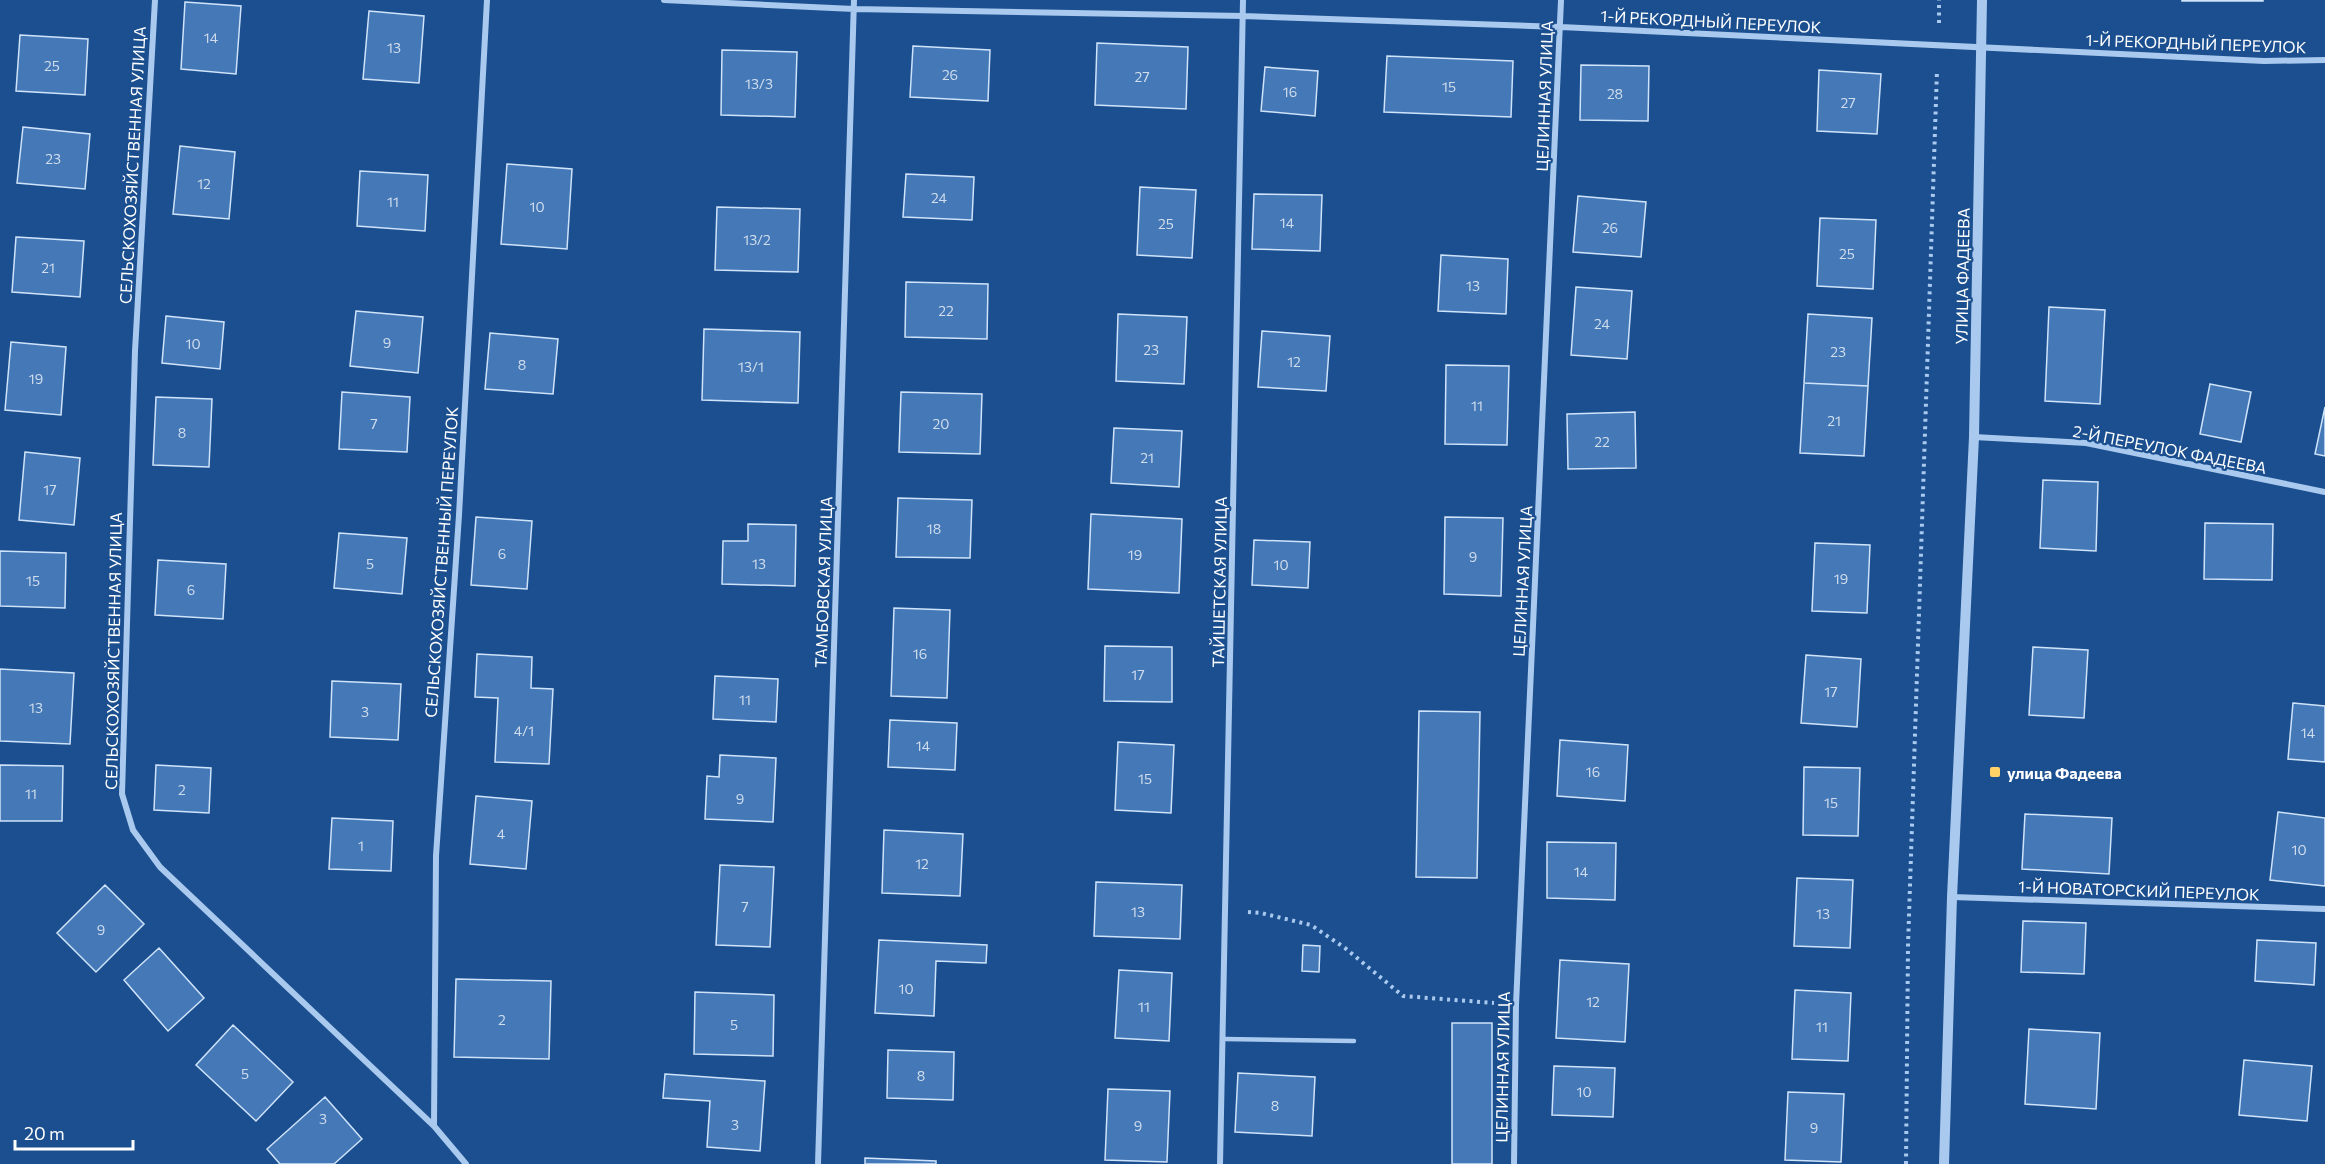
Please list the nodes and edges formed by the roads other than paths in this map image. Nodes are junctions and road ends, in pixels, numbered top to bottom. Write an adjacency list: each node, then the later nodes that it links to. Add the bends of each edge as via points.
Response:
1 (155, 0): 19 (street, СЕЛЬСКОХОЗЯЙСТВЕННАЯ УЛИЦА, via 135,351 122,794 134,830 160,867)
2 (486, 0): 19 (street, СЕЛЬСКОХОЗЯЙСТВЕННЫЙ ПЕРЕУЛОК, via 436,856)
3 (664, 0): 8 (street, 1-Й РЕКОРДНЫЙ ПЕРЕУЛОК)
4 (854, 0): 8 (street, ТАМБОВСКАЯ УЛИЦА)
5 (1243, 0): 9 (street, ТАЙШЕТСКАЯ УЛИЦА)
6 (1561, 0): 10 (street, ЦЕЛИННАЯ УЛИЦА)
7 (1982, 0): 11 (street, УЛИЦА ФАДЕЕВА)
8 (854, 9): 9 (street, 1-Й РЕКОРДНЫЙ ПЕРЕУЛОК); 21 (street, ТАМБОВСКАЯ УЛИЦА)
9 (1243, 16): 10 (street, 1-Й РЕКОРДНЫЙ ПЕРЕУЛОК); 17 (street, ТАЙШЕТСКАЯ УЛИЦА)
10 (1561, 27): 11 (street, 1-Й РЕКОРДНЫЙ ПЕРЕУЛОК); 23 (street, ЦЕЛИННАЯ УЛИЦА, via 1516,1005)
11 (1981, 49): 12 (street, 1-Й РЕКОРДНЫЙ ПЕРЕУЛОК); 13 (street, УЛИЦА ФАДЕЕВА)
12 (2325, 60)
13 (1974, 437): 14 (street, 2-Й ПЕРЕУЛОК ФАДЕЕВА, via 2086,443); 15 (street, УЛИЦА ФАДЕЕВА)
14 (2325, 492)
15 (1952, 897): 16 (street, 1-Й НОВАТОРСКИЙ ПЕРЕУЛОК); 24 (street, УЛИЦА ФАДЕЕВА)
16 (2325, 909)
17 (1224, 1039): 18 (lane); 22 (street, ТАЙШЕТСКАЯ УЛИЦА)
18 (1354, 1041)
19 (434, 1126): 20 (street, СЕЛЬСКОХОЗЯЙСТВЕННАЯ УЛИЦА)
20 (466, 1164)
21 (818, 1164)
22 (1220, 1164)
23 (1514, 1164)
24 (1944, 1164)

